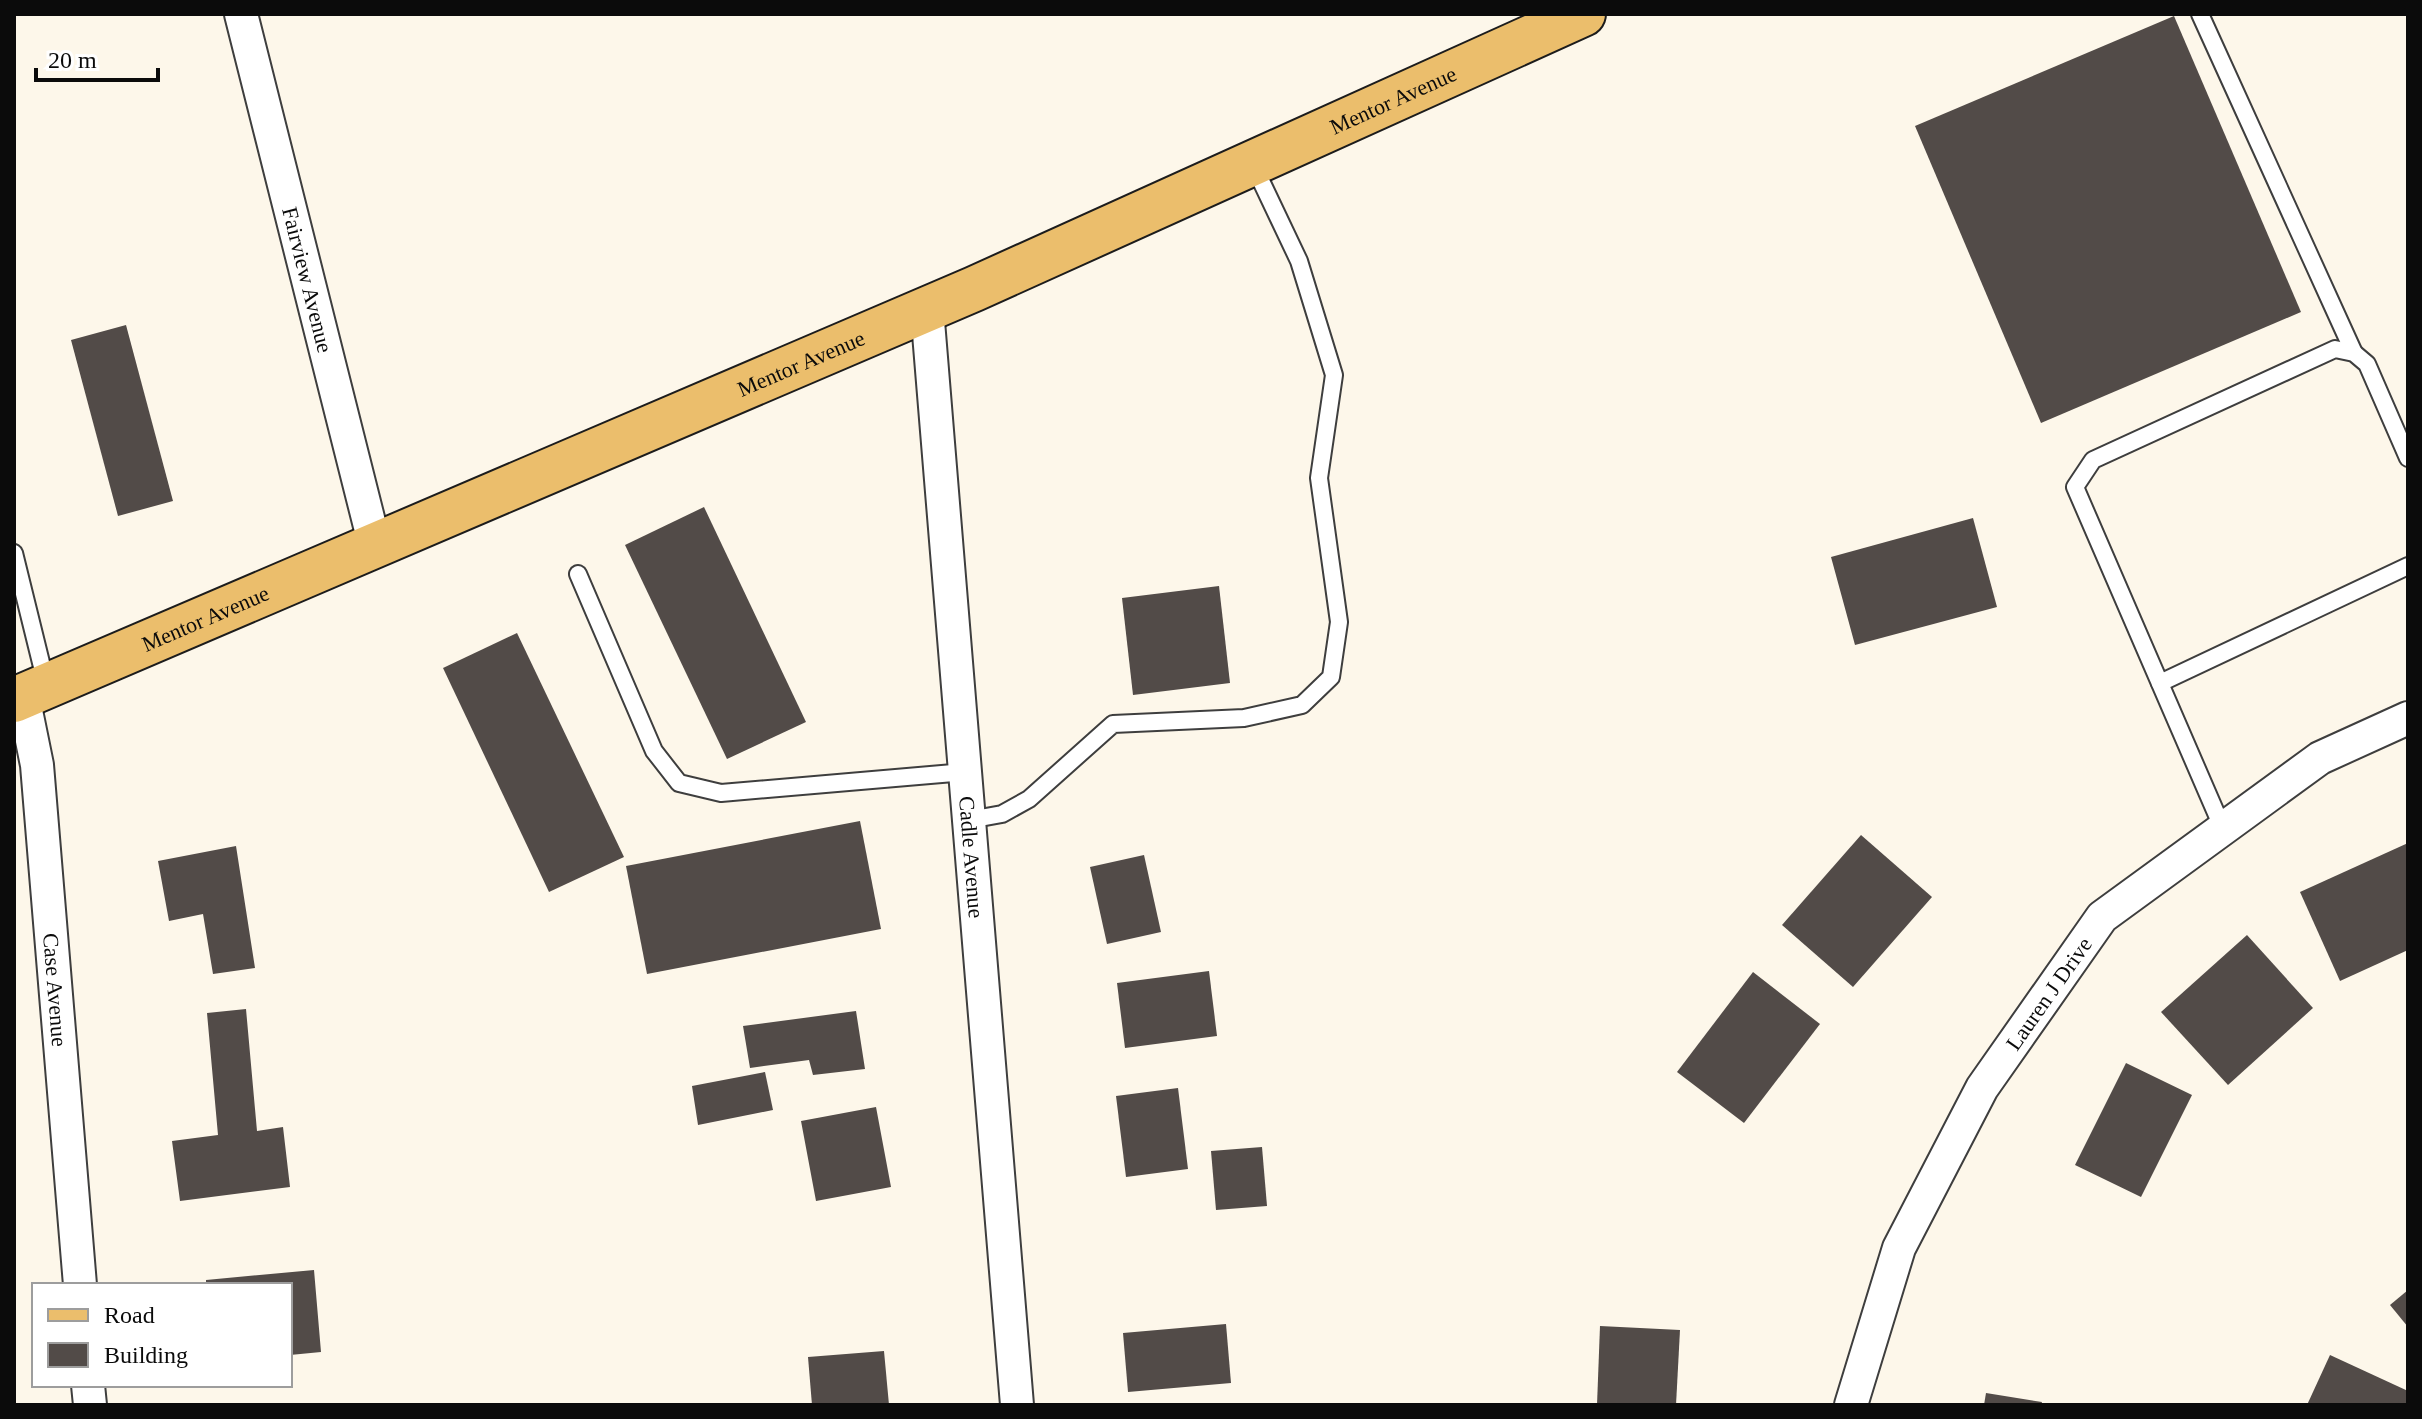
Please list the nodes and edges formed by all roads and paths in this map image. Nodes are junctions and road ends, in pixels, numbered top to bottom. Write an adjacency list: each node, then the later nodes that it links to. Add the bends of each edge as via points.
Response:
1 (241, 14): 8 (street, Fairview Avenue)
2 (1583, 14): 4 (main road, Mentor Avenue)
3 (2200, 14): 6 (lane)
4 (1252, 163): 5 (main road, Mentor Avenue); 16 (lane, via 1299,261 1334,375 1319,478 1339,622 1331,677 1302,705 1244,718 1113,724 1029,799 1002,814)
5 (927, 309): 8 (main road, Mentor Avenue); 15 (street, Cadle Avenue)
6 (2354, 353): 7 (lane, via 2367,364); 12 (lane, via 2335,349 2093,460 2075,487)
7 (2408, 458)
8 (375, 546): 13 (main road, Mentor Avenue)
9 (14, 553): 13 (lane)
10 (2408, 566): 12 (lane)
11 (578, 574): 15 (lane, via 654,751 679,783 721,793)
12 (2160, 683): 17 (lane)
13 (28, 694): 18 (street, Case Avenue)
14 (2408, 718): 17 (street, Lauren J Drive, via 2320,758)
15 (965, 772): 16 (street, Cadle Avenue)
16 (969, 820): 19 (street, Cadle Avenue)
17 (2223, 829): 20 (street, Lauren J Drive, via 2102,917 1982,1088 1899,1248)
18 (80, 1283)
19 (1017, 1405)
20 (1851, 1405)

